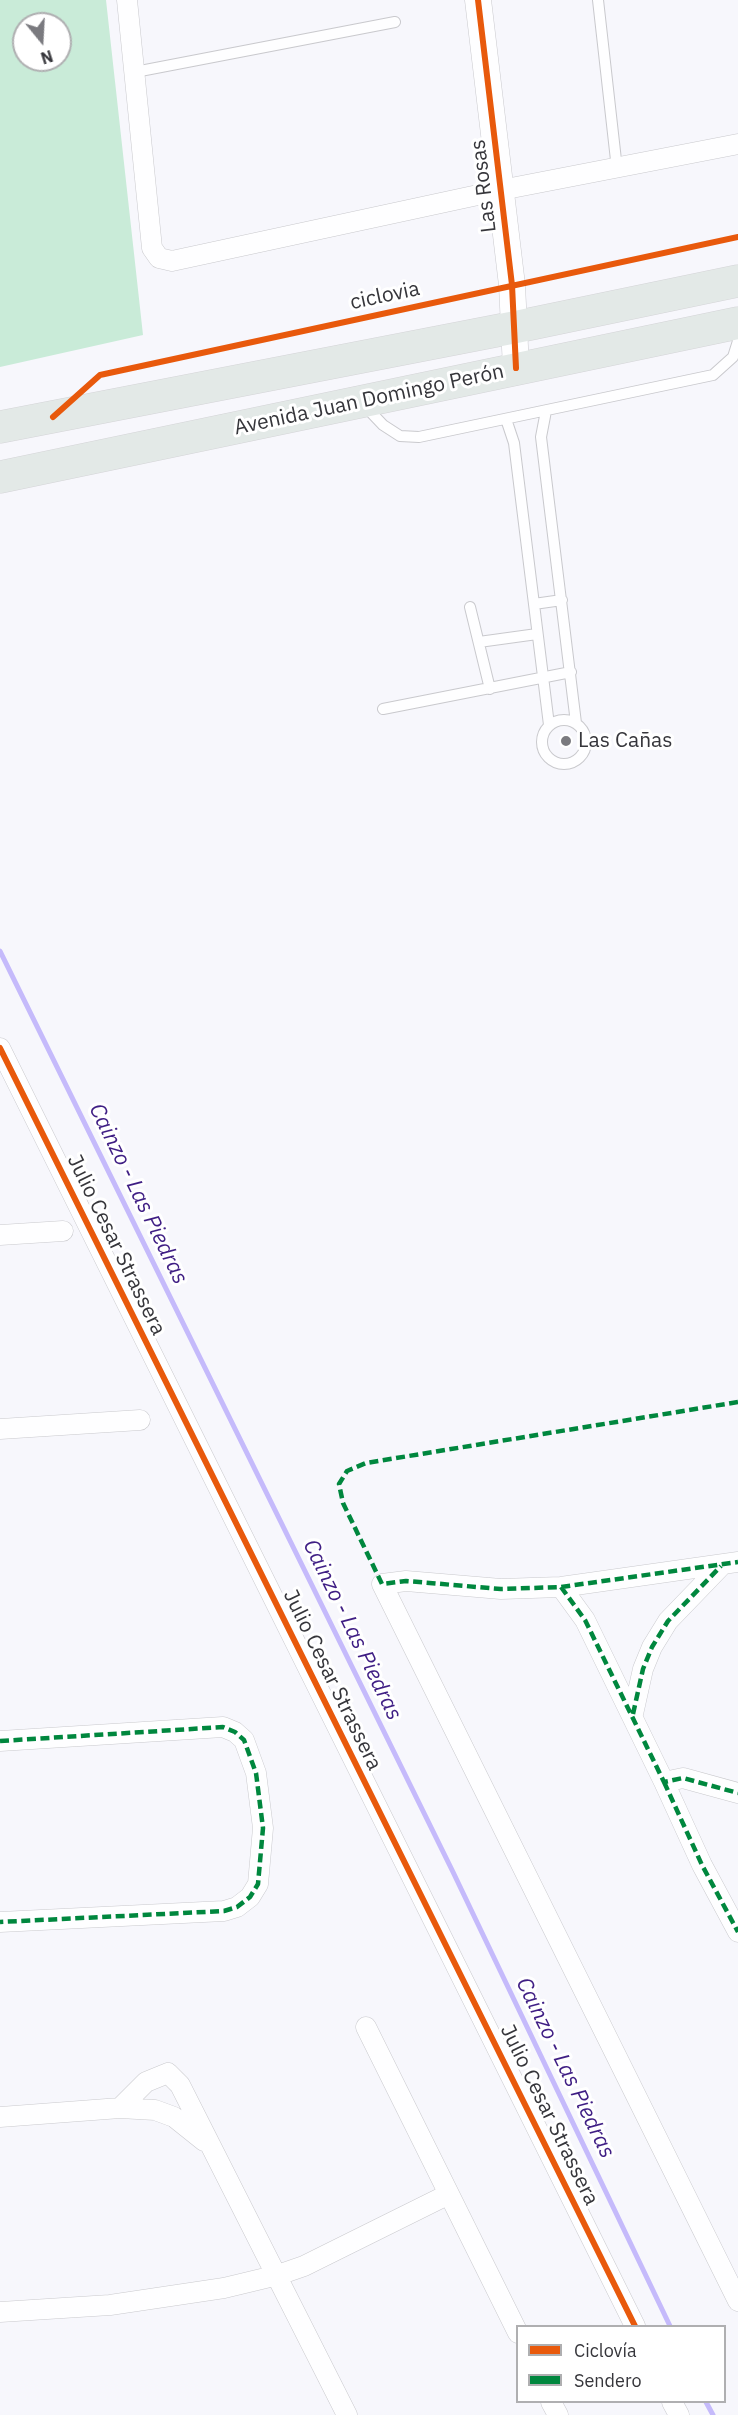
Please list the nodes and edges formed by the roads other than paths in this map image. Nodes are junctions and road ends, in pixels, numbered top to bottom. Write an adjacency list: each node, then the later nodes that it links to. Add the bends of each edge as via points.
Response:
1 (127, 0): 5 (street)
2 (478, 0): 8 (street, Las Rosas)
3 (598, 0): 7 (lane)
4 (395, 22): 5 (lane)
5 (135, 72): 8 (street, via 152,248 159,258 172,261)
6 (738, 144): 7 (street)
7 (617, 169): 8 (street)
8 (501, 190): 11 (street, Las Rosas)
9 (738, 280): 11 (main road, Avenida Juan Domingo Perón)
10 (738, 323): 13 (main road, Avenida Juan Domingo Perón)
11 (516, 327): 13 (street, Las Rosas); 14 (main road, Avenida Juan Domingo Perón)
12 (738, 341): 16 (lane, via 733,357 713,375)
13 (516, 368): 15 (main road, Avenida Juan Domingo Perón)
14 (236, 381): 18 (main road, Avenida Juan Domingo Perón); 19 (main road)
15 (361, 402): 17 (lane, via 400,436 418,437); 19 (main road, Avenida Juan Domingo Perón)
16 (546, 411): 17 (lane); 21 (lane, via 541,437)
17 (506, 419): 22 (lane, via 514,443)
18 (0, 427)
19 (245, 427): 20 (main road, Avenida Juan Domingo Perón)
20 (0, 477)
21 (562, 600): 22 (lane); 26 (lane)
22 (534, 604): 24 (lane)
23 (470, 607): 25 (lane)
24 (537, 634): 25 (lane); 27 (lane)
25 (479, 642): 28 (lane)
26 (571, 672): 27 (lane); 30 (lane)
27 (543, 679): 28 (lane); 31 (lane)
28 (490, 689): 29 (lane)
29 (383, 709)
30 (576, 723): 31 (lane, via 562,719); 31 (lane, via 585,734 586,749 577,761 562,765 549,759 542,746)
31 (549, 725)
32 (0, 1048): 53 (street, Julio Cesar Strassera)
33 (63, 1231): 34 (street)
34 (0, 1235)
35 (140, 1420): 36 (street)
36 (0, 1429)
37 (729, 1564): 38 (street); 39 (street, via 668,1621 657,1638 643,1669)
38 (561, 1587): 39 (street, via 585,1620); 51 (street, via 501,1589 406,1581 382,1584)
39 (633, 1714): 41 (street)
40 (0, 1741): 43 (street, via 223,1727 244,1740 256,1773 263,1828 258,1884 237,1908)
41 (664, 1782): 42 (street, via 683,1778); 44 (street)
42 (738, 1793)
43 (0, 1922)
44 (738, 1932)
45 (366, 2027): 49 (street)
46 (120, 2108): 47 (street); 48 (street, via 155,2110 174,2117); 48 (street, via 146,2082 168,2073 180,2085)
47 (0, 2117)
48 (210, 2147): 50 (street)
49 (449, 2194): 50 (street); 54 (street)
50 (278, 2275): 52 (street, via 224,2288 110,2305); 55 (street)
51 (738, 2301)
52 (0, 2312)
53 (635, 2325)
54 (516, 2329)
55 (346, 2415)

